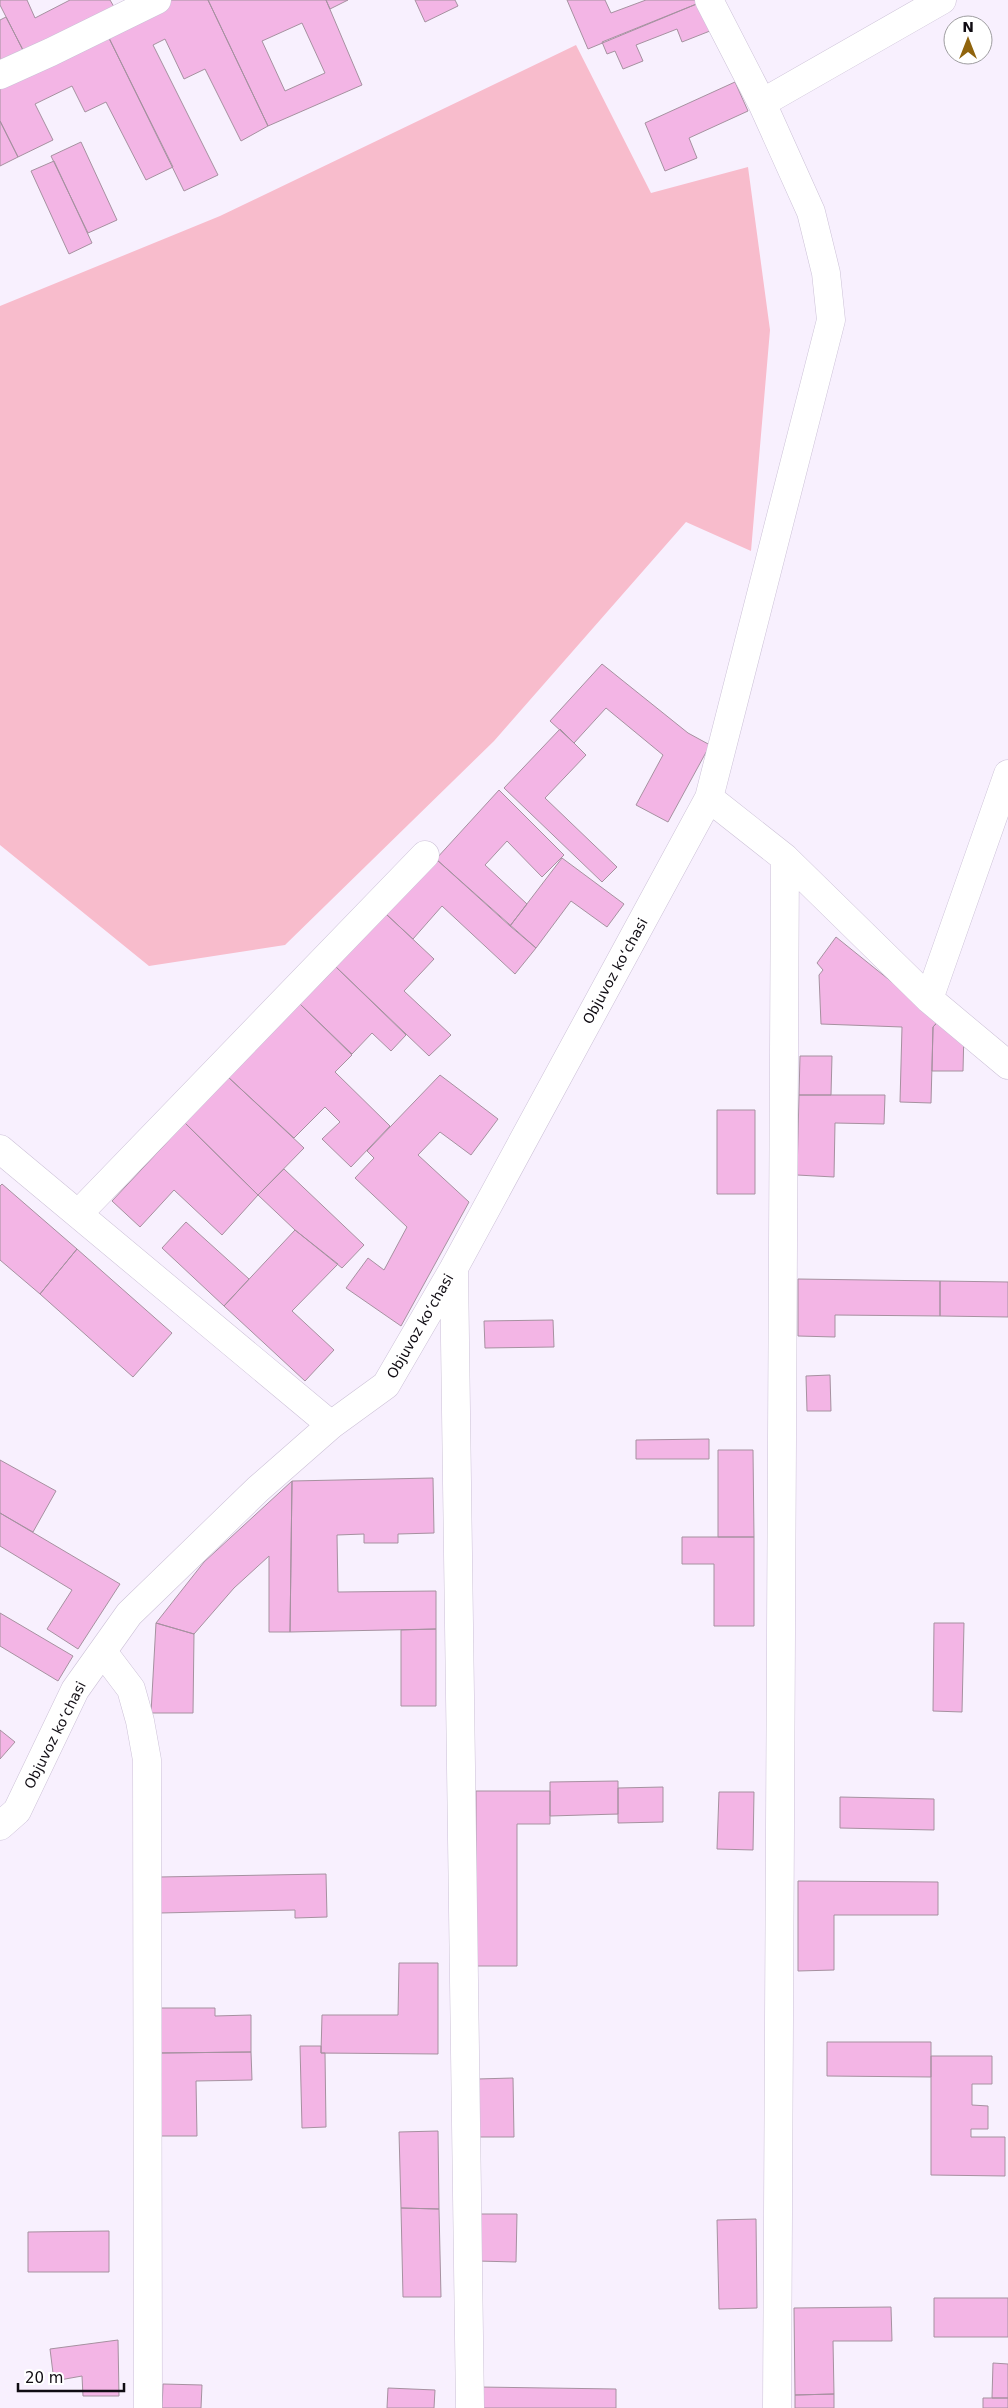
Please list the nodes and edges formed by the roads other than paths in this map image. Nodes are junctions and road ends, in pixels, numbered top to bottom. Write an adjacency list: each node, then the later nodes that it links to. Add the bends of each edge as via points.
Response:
1 (157, 0): 4 (street)
2 (709, 0): 5 (street, Objuvoz koʻchasi)
3 (942, 0): 5 (street)
4 (0, 75)
5 (762, 103): 7 (street, Objuvoz koʻchasi, via 811,212 826,272 831,320)
6 (1008, 774): 10 (street)
7 (710, 798): 9 (street); 14 (street, Objuvoz koʻchasi)
8 (425, 855): 13 (street)
9 (785, 858): 10 (street); 20 (street)
10 (930, 999): 11 (street)
11 (1008, 1065)
12 (0, 1149): 13 (street)
13 (79, 1213): 15 (street)
14 (454, 1268): 15 (street, Objuvoz koʻchasi, via 386,1385); 19 (street)
15 (331, 1425): 16 (street, Objuvoz koʻchasi, via 258,1489 129,1614)
16 (103, 1652): 17 (street, Objuvoz koʻchasi, via 75,1690 17,1811); 18 (street, via 131,1689 147,1760)
17 (0, 1826)
18 (148, 2408)
19 (470, 2408)
20 (777, 2408)

